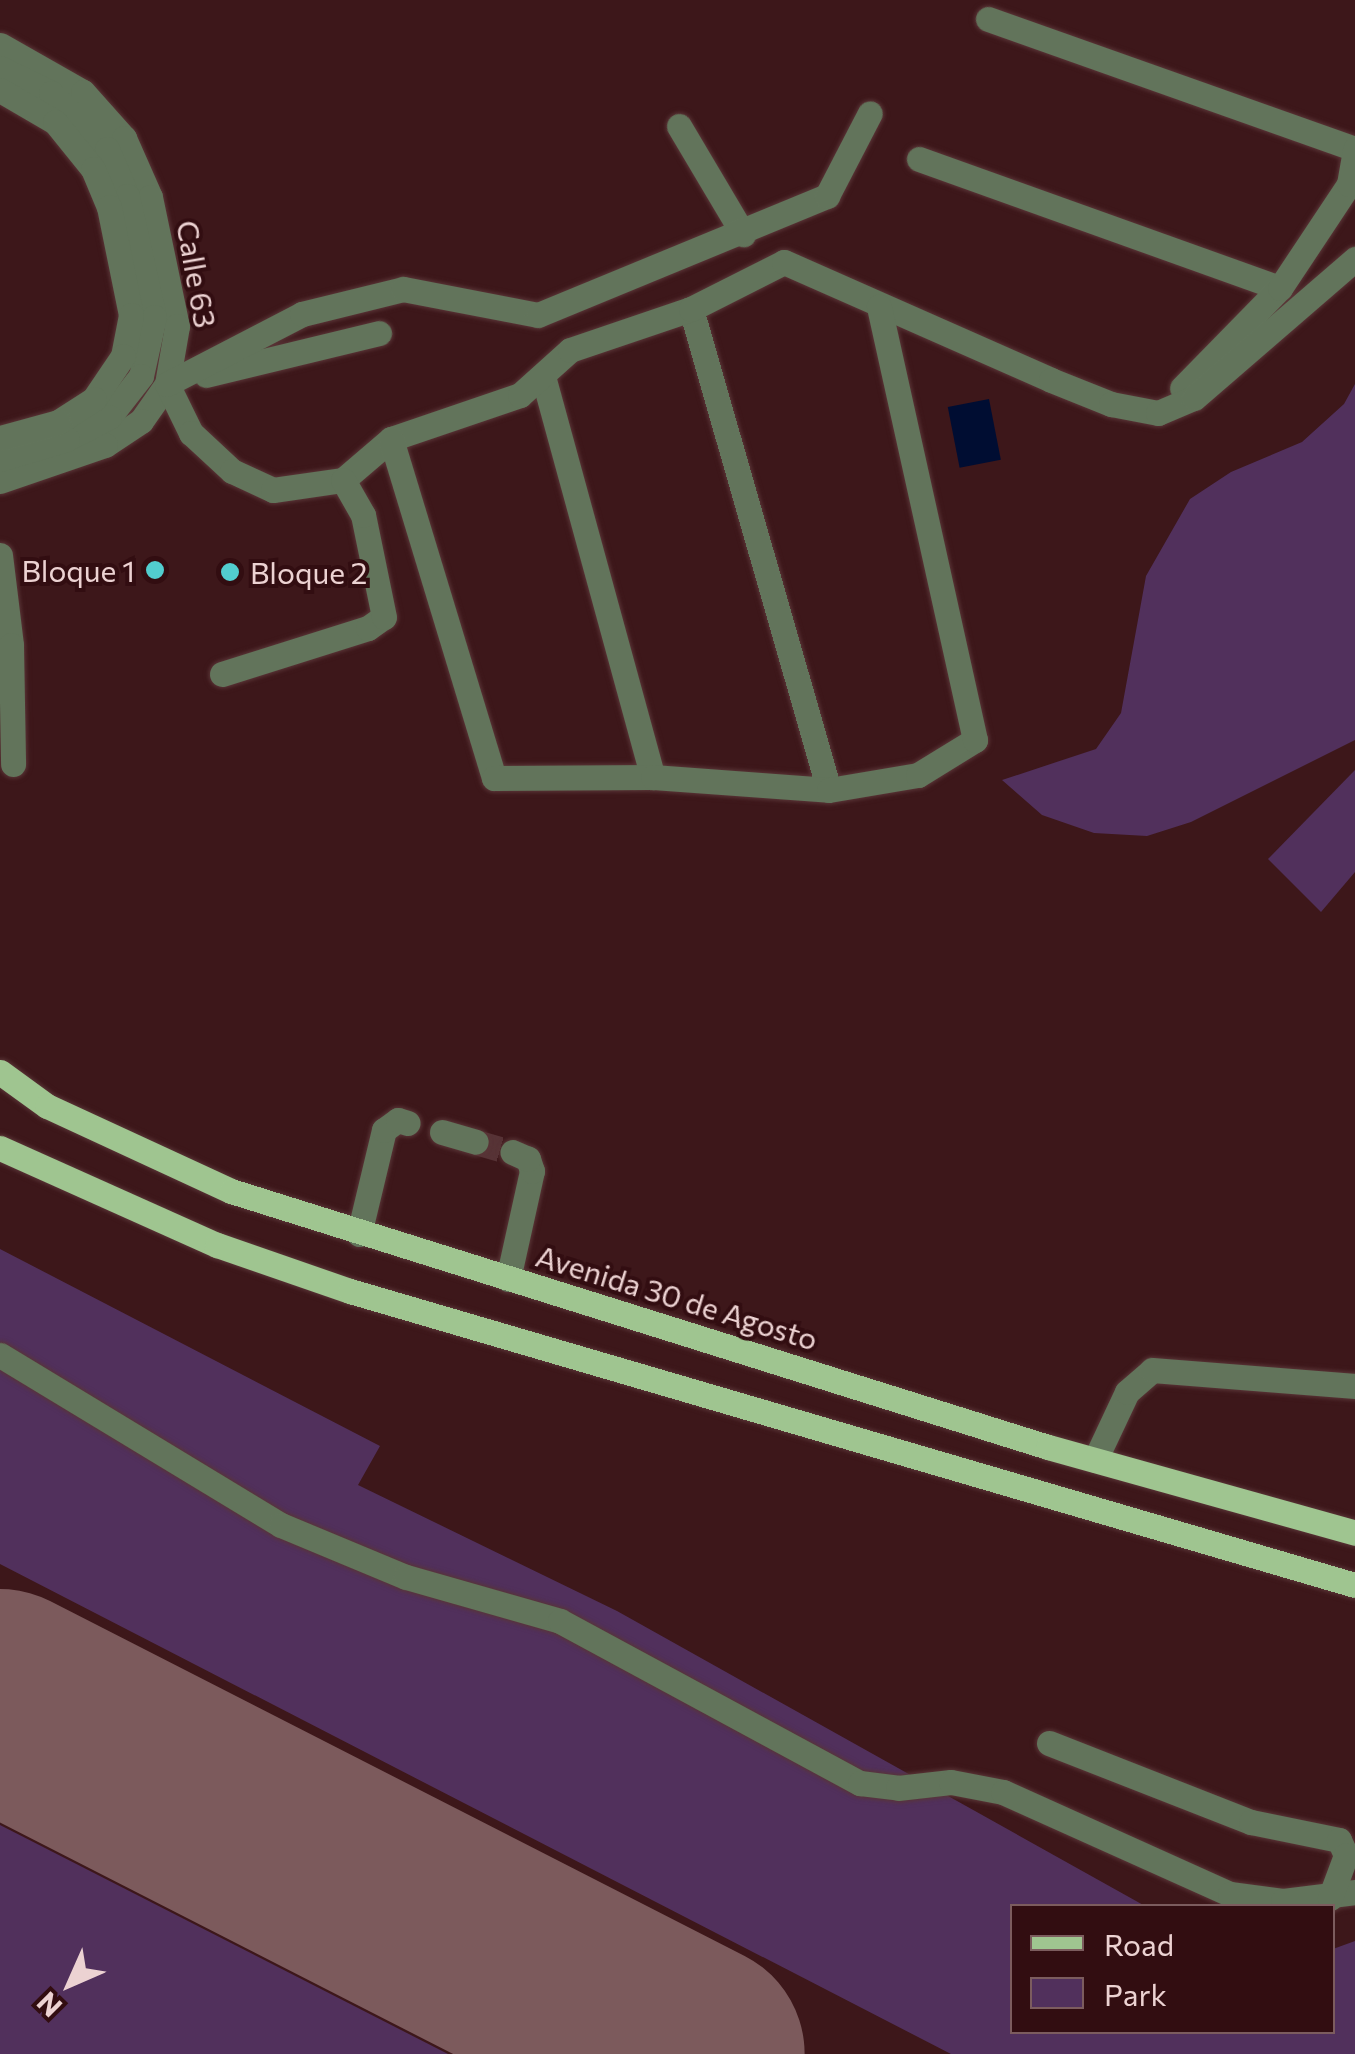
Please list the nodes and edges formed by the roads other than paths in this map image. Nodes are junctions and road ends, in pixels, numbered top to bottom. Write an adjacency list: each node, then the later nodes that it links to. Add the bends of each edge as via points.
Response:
1 (988, 19): 7 (street)
2 (0, 45): 16 (street, Calle 63, via 61,76 100,108 138,164 177,326)
3 (0, 68): 20 (street, via 52,93 106,149 127,196 154,317 142,376 109,416 66,439)
4 (0, 90): 18 (street, via 54,122 93,169 109,206 130,315 123,356 94,399 58,422)
5 (870, 113): 9 (street, via 826,196)
6 (679, 126): 9 (street)
7 (1355, 149): 11 (street, via 1350,184)
8 (920, 158): 11 (street)
9 (743, 234): 16 (street, via 538,315 403,289 302,314)
10 (1355, 259): 17 (street, via 1194,398)
11 (1280, 288): 17 (street)
12 (879, 307): 13 (street, via 784,262); 17 (street, via 1112,404); 27 (street, via 975,740 918,775)
13 (691, 309): 15 (street, via 570,350); 27 (street)
14 (379, 333): 16 (street)
15 (544, 376): 19 (street, via 520,395); 26 (street)
16 (168, 384): 21 (street, via 191,433 232,471 273,490); 22 (street, via 121,436)
17 (1158, 413)
18 (0, 438)
19 (391, 439): 21 (street); 26 (street, via 494,778)
20 (0, 459)
21 (343, 480): 24 (street, via 363,515 384,617 368,628)
22 (0, 481)
23 (0, 555): 25 (street, via 12,645)
24 (222, 674)
25 (13, 764)
26 (653, 777): 27 (street)
27 (829, 790)
28 (0, 1072): 34 (main road, Avenida 30 de Agosto, via 47,1106 137,1152)
29 (408, 1123): 34 (street, via 398,1120 384,1130)
30 (442, 1132): 31 (street)
31 (476, 1142)
32 (0, 1148): 40 (main road, via 217,1244 350,1292)
33 (512, 1152): 35 (street, via 528,1159 532,1171)
34 (359, 1234): 35 (main road, Avenida 30 de Agosto)
35 (508, 1279): 38 (main road, Avenida 30 de Agosto)
36 (0, 1355): 42 (street, via 281,1525 406,1577 560,1622 860,1782 975,1785 1230,1894)
37 (1355, 1386): 38 (street, via 1152,1370 1127,1392)
38 (1095, 1460): 39 (main road, Avenida 30 de Agosto)
39 (1355, 1533)
40 (1355, 1585)
41 (1048, 1743): 42 (street, via 1251,1822 1339,1840 1346,1855)
42 (1343, 1895)

